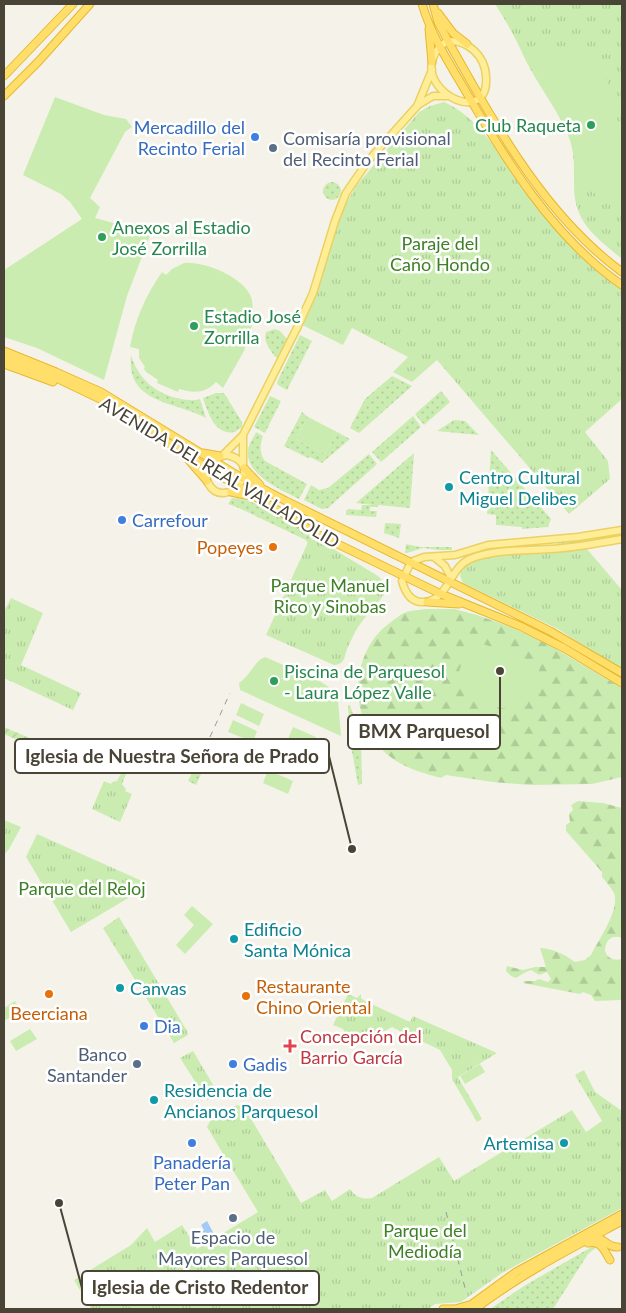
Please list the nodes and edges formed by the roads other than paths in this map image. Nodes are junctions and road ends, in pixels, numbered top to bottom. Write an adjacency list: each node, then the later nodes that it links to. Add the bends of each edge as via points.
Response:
1 (73, 4): 11 (highway)
2 (90, 4): 12 (highway)
3 (422, 4): 5 (highway)
4 (433, 4): 6 (highway); 7 (highway, via 445,24)
5 (428, 26): 8 (highway); 9 (highway)
6 (448, 41): 7 (main road); 8 (main road); 14 (highway)
7 (467, 44): 14 (main road, via 485,68 485,92)
8 (440, 46): 9 (main road); 15 (highway)
9 (432, 62): 10 (main road)
10 (432, 70): 13 (main road, via 439,86); 16 (main road)
11 (4, 76)
12 (4, 96)
13 (449, 96): 15 (main road); 16 (main road, via 433,96)
14 (480, 97): 15 (main road); 17 (highway, via 516,155 563,217)
15 (472, 103): 18 (highway, via 507,159 556,225 594,264)
16 (418, 105): 23 (main road, via 368,161 346,193 309,302)
17 (622, 272)
18 (622, 285)
19 (4, 351): 25 (highway, AVENIDA DEL REAL VALLADOLID, via 101,392)
20 (4, 358): 22 (highway, AVENIDA DEL REAL VALLADOLID, via 81,389)
21 (4, 364): 22 (highway)
22 (116, 408): 24 (highway, AVENIDA DEL REAL VALLADOLID)
23 (243, 435): 26 (main road); 28 (main road)
24 (167, 441): 29 (highway, AVENIDA DEL REAL VALLADOLID); 31 (highway)
25 (197, 451): 26 (highway); 27 (highway, AVENIDA DEL REAL VALLADOLID)
26 (221, 456): 27 (main road); 28 (main road, via 234,456)
27 (214, 462): 29 (main road); 30 (highway, AVENIDA DEL REAL VALLADOLID)
28 (243, 466): 30 (main road); 33 (highway)
29 (209, 469): 31 (main road); 32 (highway, AVENIDA DEL REAL VALLADOLID)
30 (242, 478): 32 (main road); 33 (highway, AVENIDA DEL REAL VALLADOLID)
31 (207, 481): 34 (main road, via 216,491)
32 (238, 486): 34 (main road); 35 (highway, AVENIDA DEL REAL VALLADOLID)
33 (266, 490): 39 (highway, AVENIDA DEL REAL VALLADOLID)
34 (231, 492): 35 (highway)
35 (256, 497): 40 (highway, AVENIDA DEL REAL VALLADOLID, via 319,535)
36 (622, 530): 38 (main road, via 488,545 455,555)
37 (622, 539): 41 (main road, via 486,555 461,564)
38 (434, 557): 39 (main road); 41 (main road, via 445,566)
39 (411, 562): 40 (main road); 41 (highway, AVENIDA DEL REAL VALLADOLID)
40 (403, 576): 42 (highway, AVENIDA DEL REAL VALLADOLID); 43 (main road, via 408,596)
41 (450, 580): 42 (main road); 45 (highway, AVENIDA DEL REAL VALLADOLID, via 550,631)
42 (441, 594): 43 (main road); 44 (highway, AVENIDA DEL REAL VALLADOLID)
43 (427, 602): 44 (highway)
44 (471, 606): 46 (highway, AVENIDA DEL REAL VALLADOLID, via 546,638)
45 (622, 673)
46 (622, 682)
47 (622, 1214): 50 (highway)
48 (622, 1221): 49 (highway)
49 (605, 1230): 51 (highway); 52 (highway)
50 (587, 1234): 51 (highway); 56 (highway, via 516,1272)
51 (595, 1236): 52 (highway); 53 (highway)
52 (604, 1240): 54 (highway)
53 (582, 1243): 55 (highway, via 600,1243); 56 (highway)
54 (618, 1247)
55 (610, 1260)
56 (474, 1306): 57 (highway); 58 (highway)
57 (443, 1309)
58 (466, 1309)

